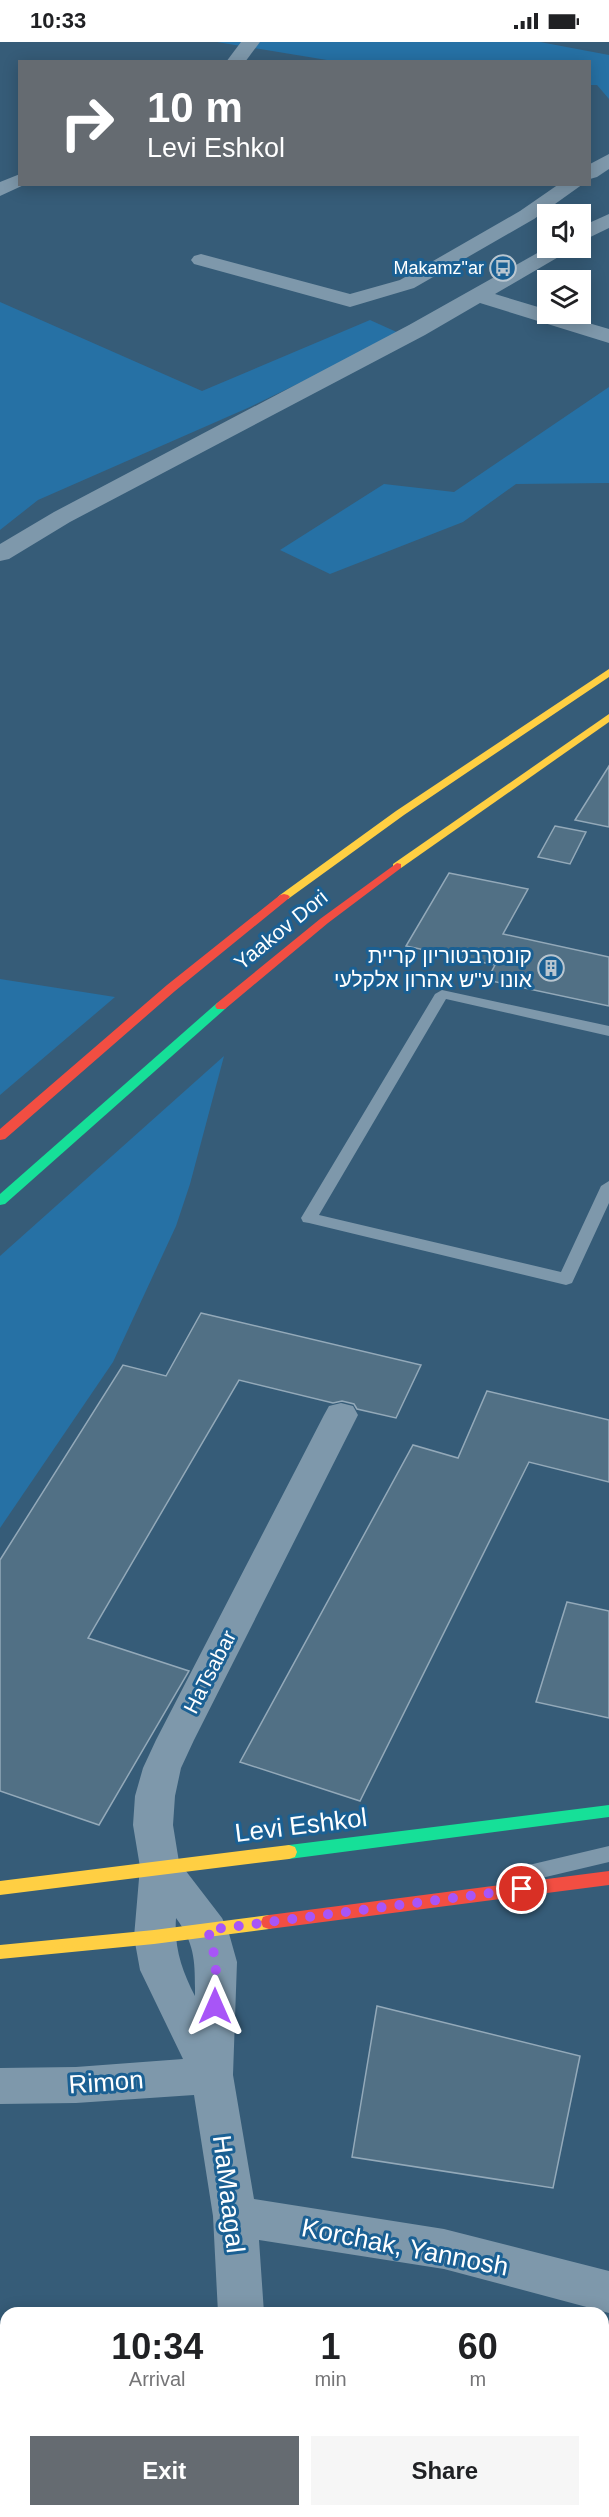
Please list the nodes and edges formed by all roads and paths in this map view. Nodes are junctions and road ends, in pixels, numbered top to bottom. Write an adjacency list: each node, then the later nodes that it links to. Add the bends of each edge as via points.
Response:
1 (251, 42): 2 (street)
2 (238, 60)
3 (609, 160): 4 (street)
4 (591, 172)
5 (18, 181): 7 (street)
6 (570, 186): 11 (street, via 407,284 350,301)
7 (0, 190)
8 (609, 220): 9 (street)
9 (591, 230)
10 (542, 258): 12 (street)
11 (201, 260)
12 (476, 295): 13 (street); 14 (street)
13 (609, 336)
14 (0, 554)
15 (609, 672): 18 (main road, Yaakov Dori, via 278,902)
16 (609, 717): 20 (main road, Yaakov Dori, via 323,921)
17 (609, 1031): 19 (lane, via 442,994 309,1218 566,1279)
18 (0, 1136)
19 (609, 1186)
20 (0, 1201)
21 (341, 1415): 24 (street, HaTsabar, via 162,1768 153,1825)
22 (609, 1811): 24 (main road, Levi Eshkol)
23 (609, 1854): 27 (lane)
24 (160, 1868): 26 (main road, Levi Eshkol); 28 (street, HaTsabar); 29 (street, HaMaagal)
25 (609, 1878): 27 (main road)
26 (0, 1888)
27 (391, 1906): 28 (main road)
28 (208, 1930): 29 (main road); 31 (street, HaMaagal, via 216,1962)
29 (154, 1937): 30 (main road); 31 (street, HaMaagal, via 172,1997)
30 (0, 1952)
31 (212, 2075): 32 (street, Rimon); 33 (street, HaMaagal)
32 (0, 2086)
33 (235, 2216): 34 (street, Korchak, Yannosh, via 444,2249); 35 (street, HaMaagal)
34 (609, 2292)
35 (241, 2307)

